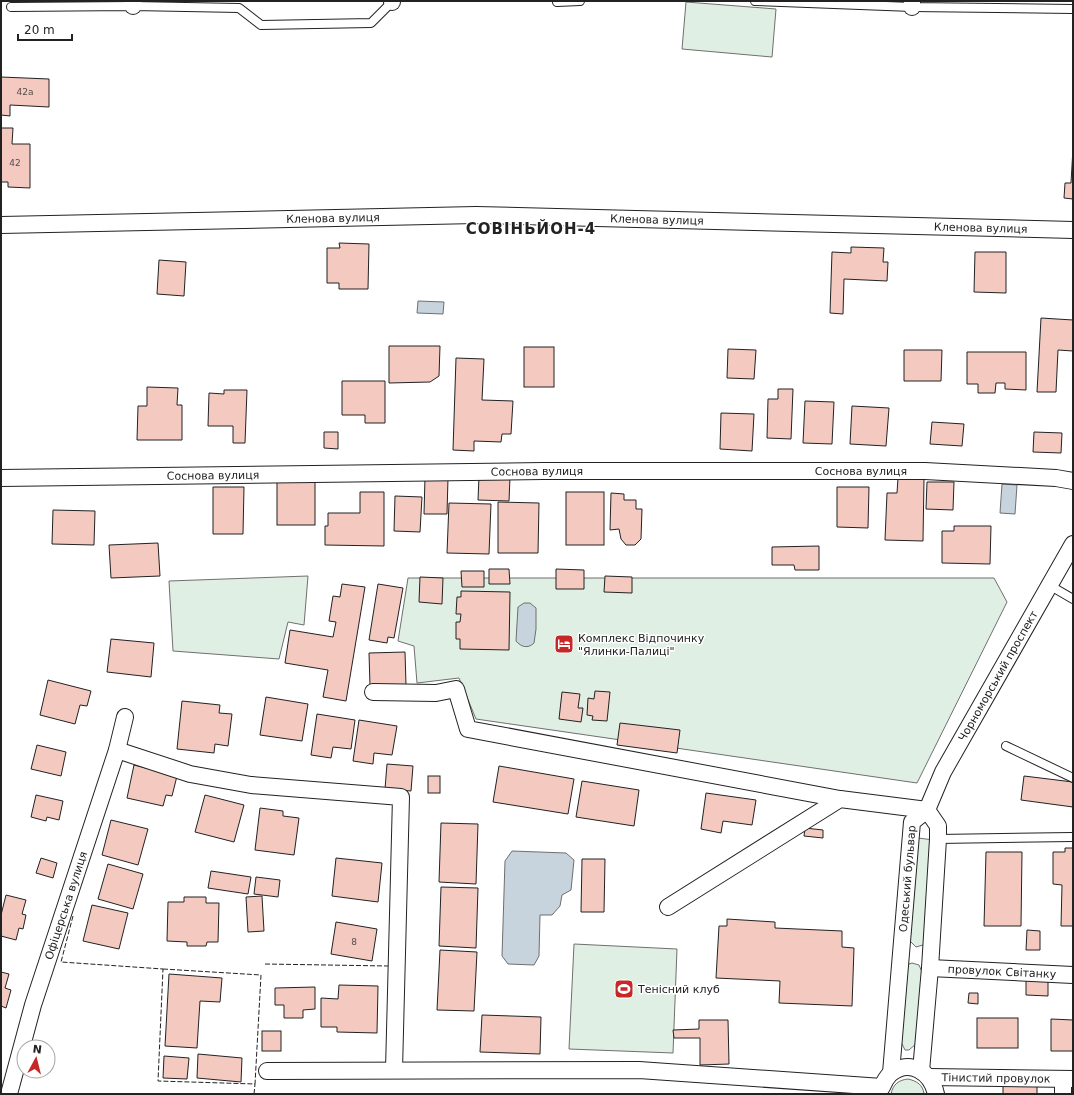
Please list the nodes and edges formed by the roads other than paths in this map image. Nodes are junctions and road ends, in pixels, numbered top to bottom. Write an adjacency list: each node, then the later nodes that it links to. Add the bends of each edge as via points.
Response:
1 (392, 1): 5 (lane, via 371,23 348,24 261,25 239,8)
2 (580, 1): 4 (lane)
3 (755, 1): 6 (lane)
4 (557, 2)
5 (133, 4): 7 (lane)
6 (912, 4): 8 (lane)
7 (11, 7)
8 (1073, 9)
9 (1, 225): 10 (street, Кленова вулиця, via 476,215)
10 (1073, 230)
11 (1, 478): 12 (street, Соснова вулиця, via 543,471 925,471)
12 (1073, 481)
13 (1072, 546): 14 (street, Чорноморський проспект)
14 (1049, 585): 15 (lane); 22 (street, Чорноморський проспект, via 943,772)
15 (1073, 599)
16 (373, 692): 21 (street, via 436,692 456,689 468,729)
17 (125, 717): 19 (street, Офіцерська вулиця)
18 (1006, 746): 20 (lane)
19 (117, 750): 28 (street, via 190,774 251,785 401,797); 34 (street, Офіцерська вулиця, via 33,1005)
20 (1073, 778)
21 (840, 800): 22 (street); 25 (street)
22 (927, 810): 24 (street, Одеський бульвар, via 938,826); 31 (street, Одеський бульвар, via 912,822)
23 (1073, 837): 24 (lane)
24 (938, 838): 26 (street, Одеський бульвар)
25 (668, 907)
26 (930, 968): 27 (street, провулок Світанку); 30 (street, Одеський бульвар)
27 (1073, 975)
28 (394, 1070): 29 (street); 33 (street, via 639,1070)
29 (266, 1071)
30 (920, 1072): 31 (street, Тінистий провулок, via 898,1070); 32 (street, Тінистий провулок); 35 (street, Одеський бульвар, via 934,1085)
31 (891, 1073): 33 (street)
32 (1066, 1084)
33 (881, 1091)
34 (9, 1094)
35 (936, 1094)

